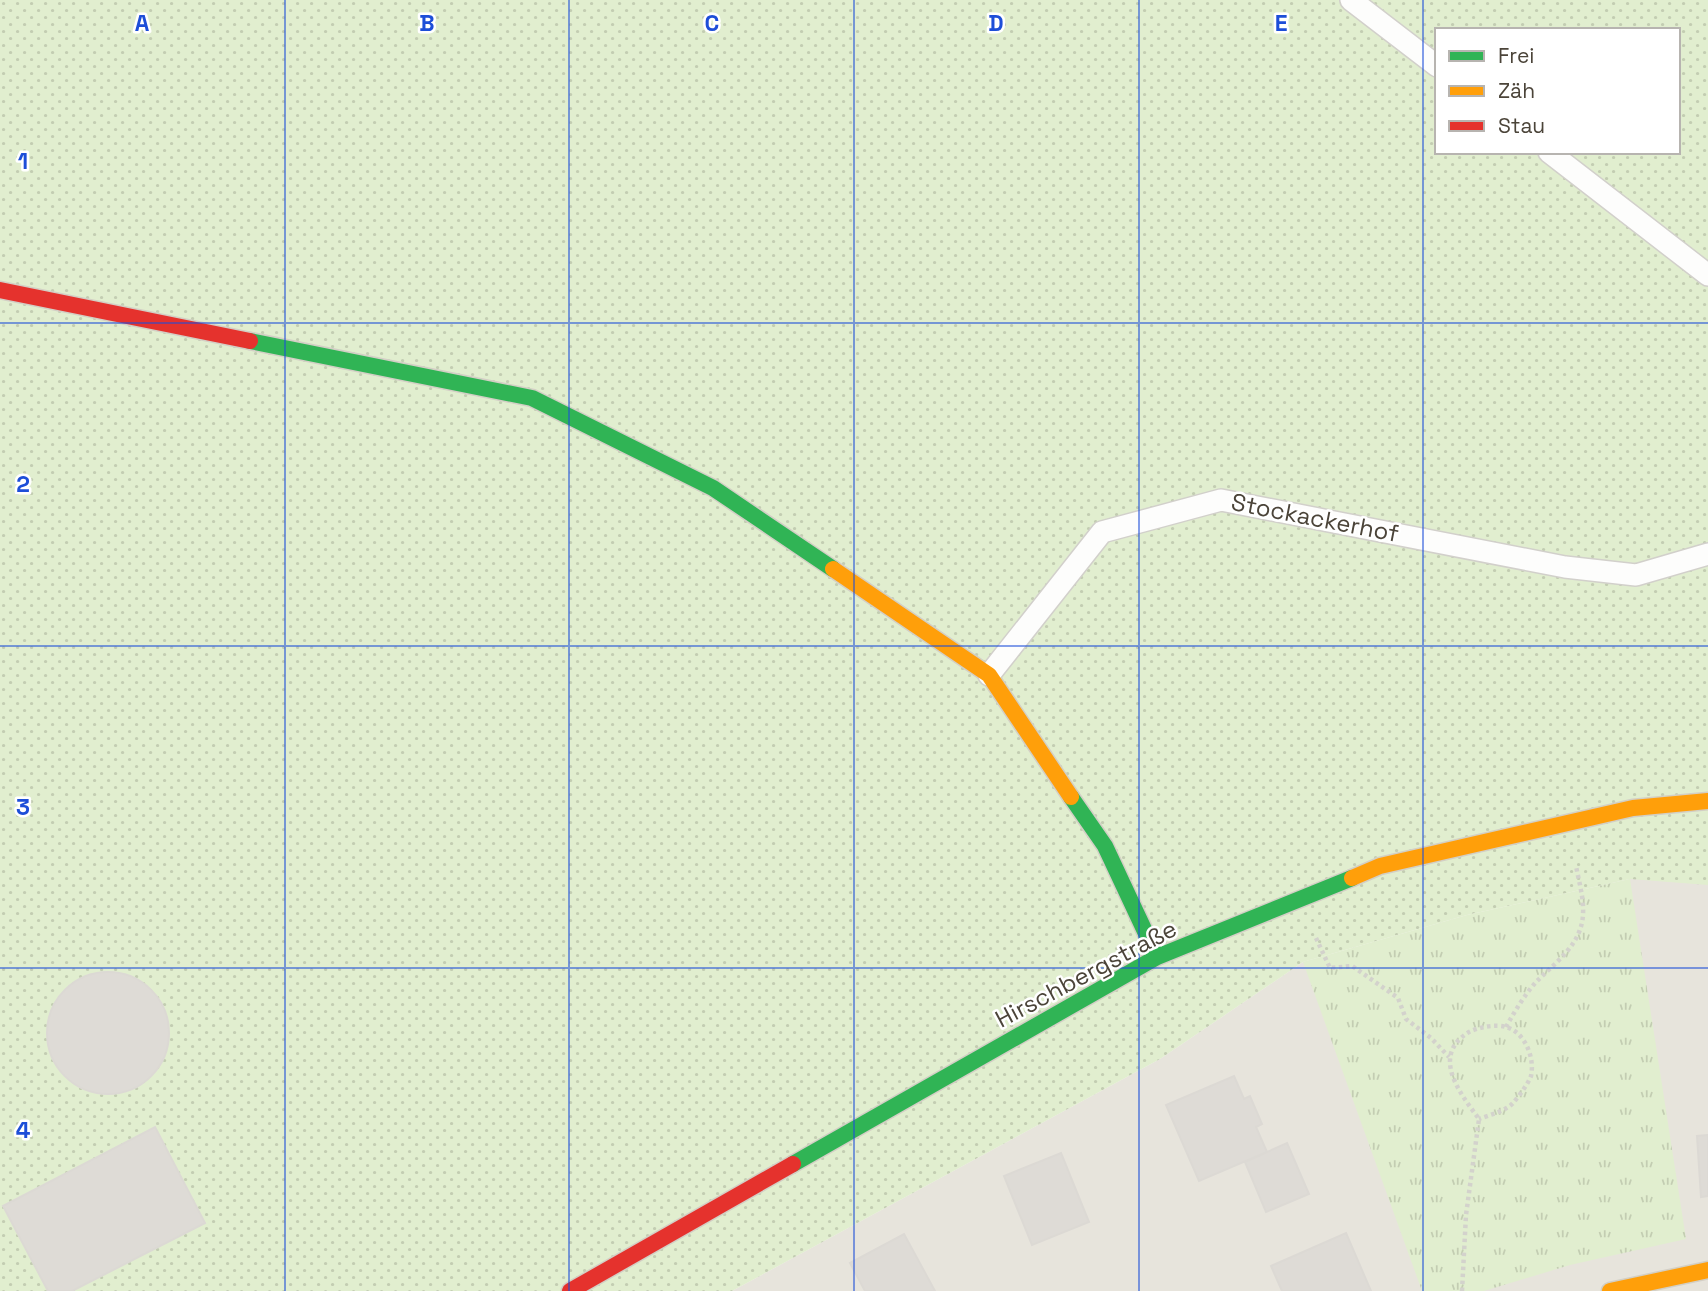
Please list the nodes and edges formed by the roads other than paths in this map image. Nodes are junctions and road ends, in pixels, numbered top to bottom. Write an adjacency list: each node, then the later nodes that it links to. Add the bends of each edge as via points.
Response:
1 (1351, 0): 2 (lane)
2 (1435, 64)
3 (1552, 154): 4 (lane)
4 (1708, 275)
5 (0, 290): 7 (street, via 532,398 713,488)
6 (1708, 554): 7 (lane, Stockackerhof, via 1636,575 1613,573 1221,500 1102,533)
7 (989, 676): 9 (street, via 1105,846)
8 (1708, 801): 9 (street, Hirschbergstraße, via 1633,808 1380,866)
9 (1157, 957): 11 (street, Hirschbergstraße)
10 (1708, 1270): 12 (street)
11 (570, 1291)
12 (1611, 1291)

